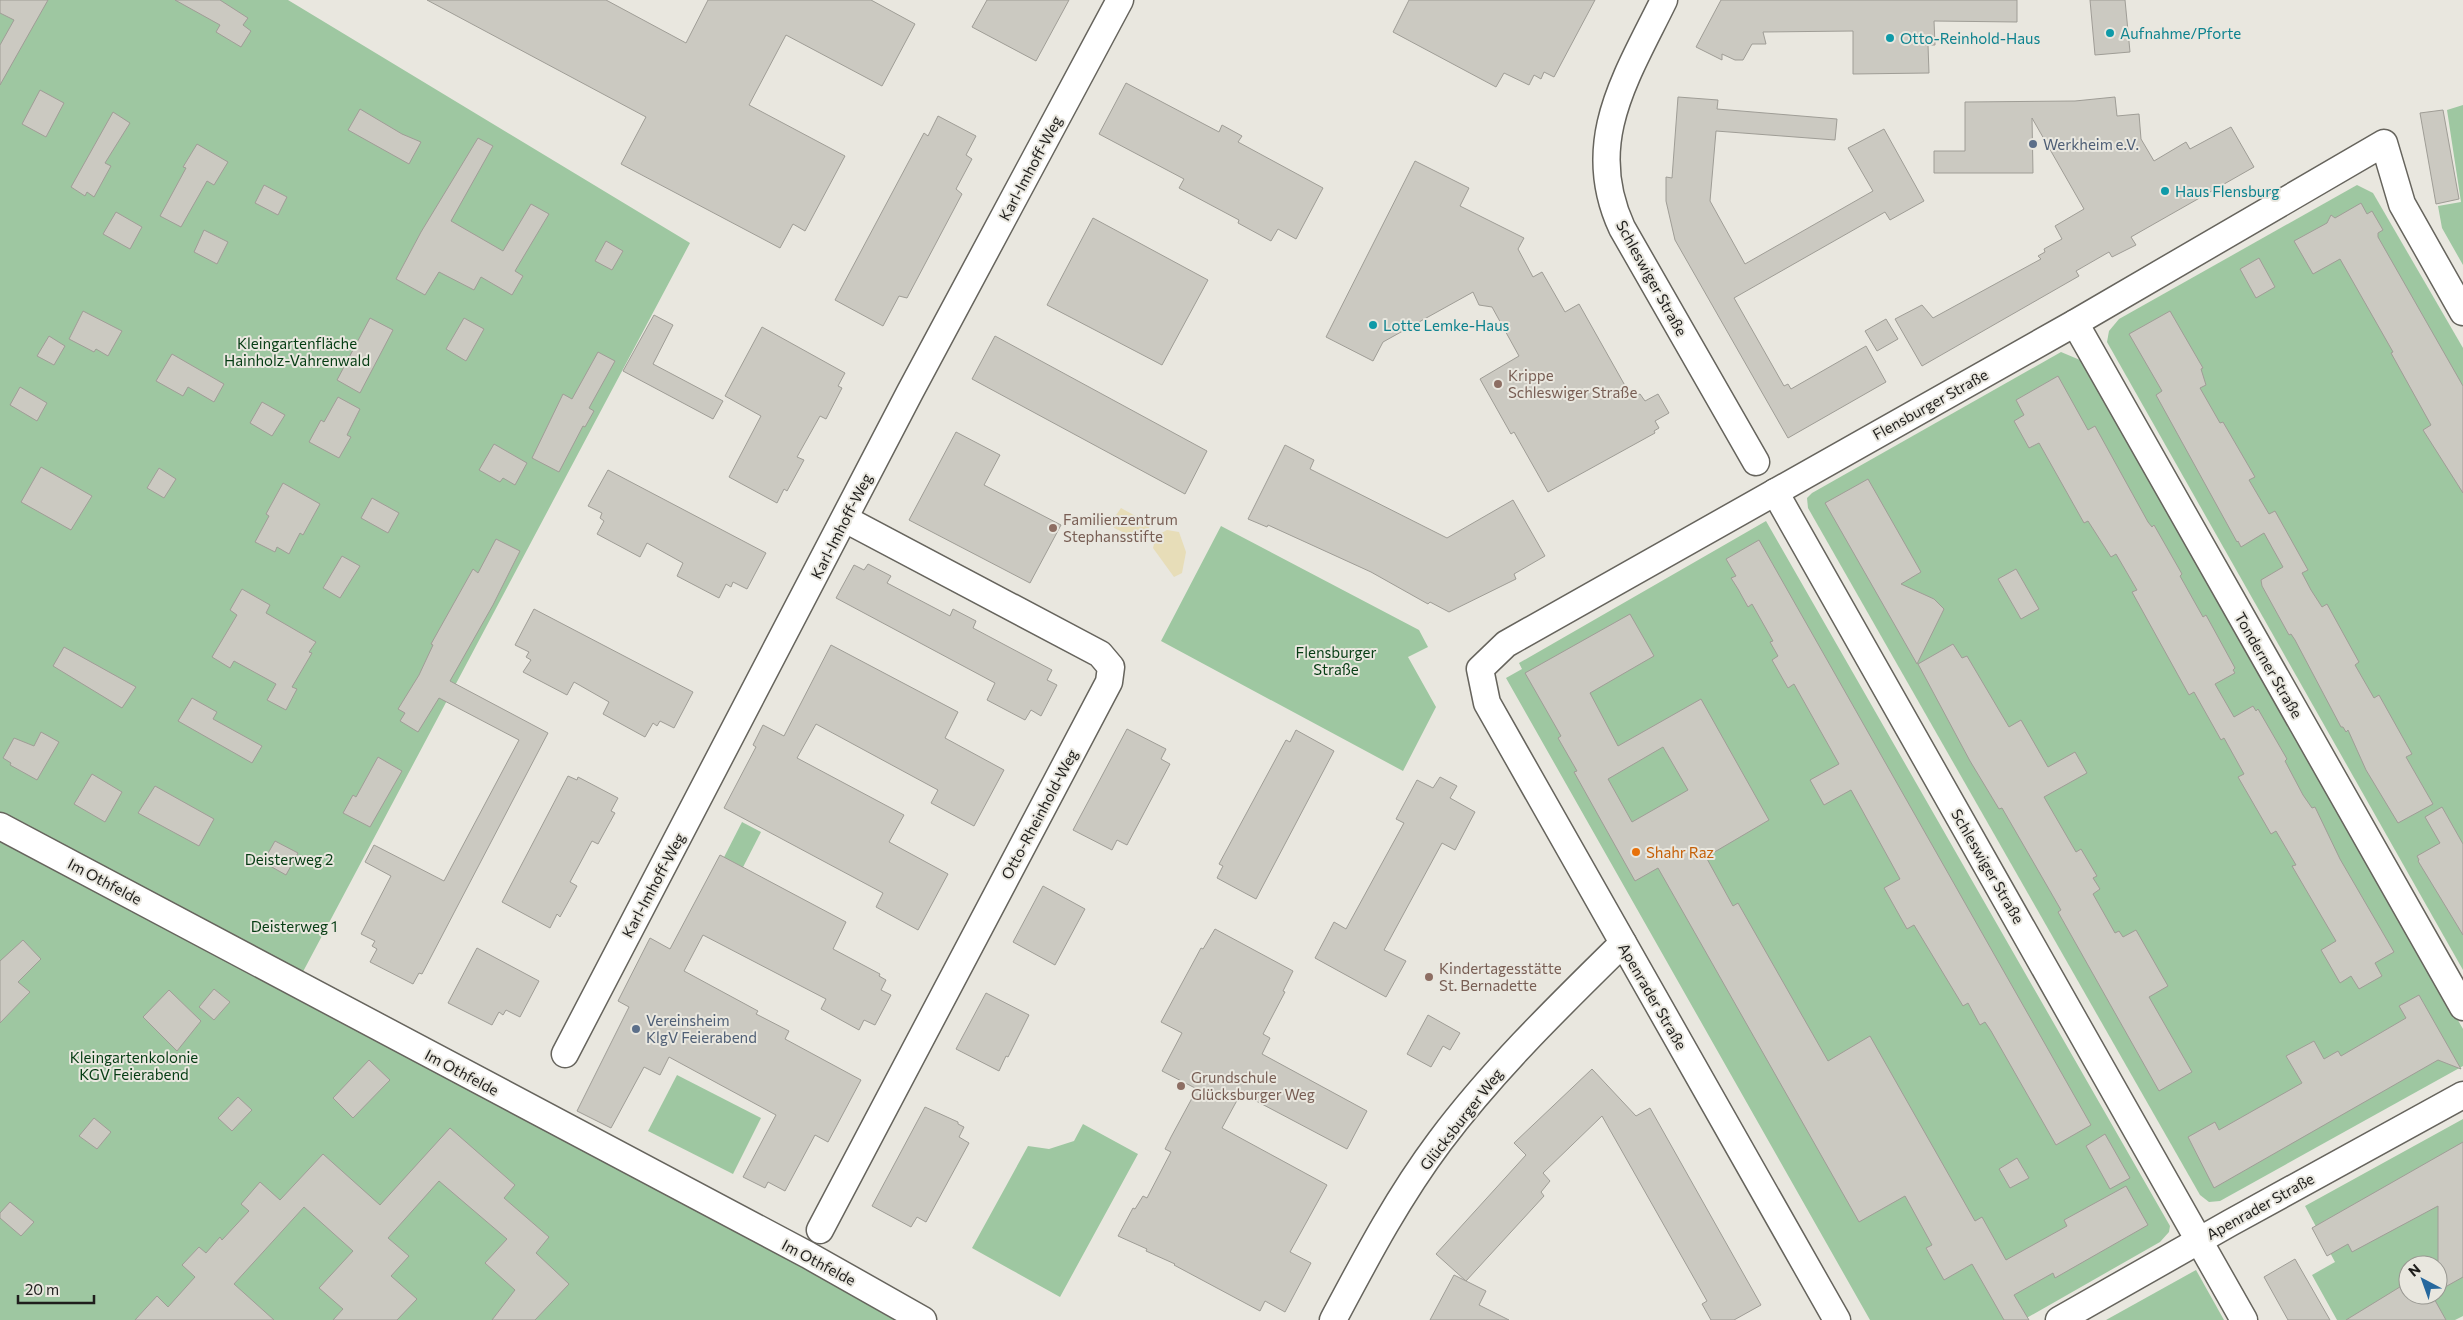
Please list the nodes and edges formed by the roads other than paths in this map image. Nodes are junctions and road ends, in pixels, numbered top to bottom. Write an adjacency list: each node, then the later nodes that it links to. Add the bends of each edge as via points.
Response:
1 (1120, 0): 7 (street, Karl-Imhoff-Weg)
2 (1664, 0): 5 (street, Schleswiger Straße, via 1624,81 1610,119 1605,167 1622,228)
3 (2463, 312): 4 (street, Flensburger Straße, via 2402,204 2384,143)
4 (2075, 323): 6 (street, Flensburger Straße); 11 (street, Tonderner Straße)
5 (1756, 462)
6 (1775, 492): 8 (street, Flensburger Straße, via 1506,644); 15 (street, Schleswiger Straße)
7 (845, 519): 12 (street, Karl-Imhoff-Weg); 14 (street, Otto-Rheinhold-Weg, via 1100,654 1111,668 1109,682)
8 (1480, 669): 10 (street, Apenrader Straße, via 1487,703)
9 (0, 826): 17 (street, Im Othfelde)
10 (1623, 943): 16 (street, Apenrader Straße); 18 (street, Glücksburger Weg, via 1490,1078 1440,1141 1388,1217)
11 (2463, 1007)
12 (564, 1054)
13 (2463, 1095): 15 (street, Apenrader Straße)
14 (820, 1230)
15 (2199, 1240): 19 (street, Apenrader Straße); 20 (street, Schleswiger Straße)
16 (1827, 1316)
17 (923, 1320)
18 (1333, 1320)
19 (2059, 1320)
20 (2244, 1320)

